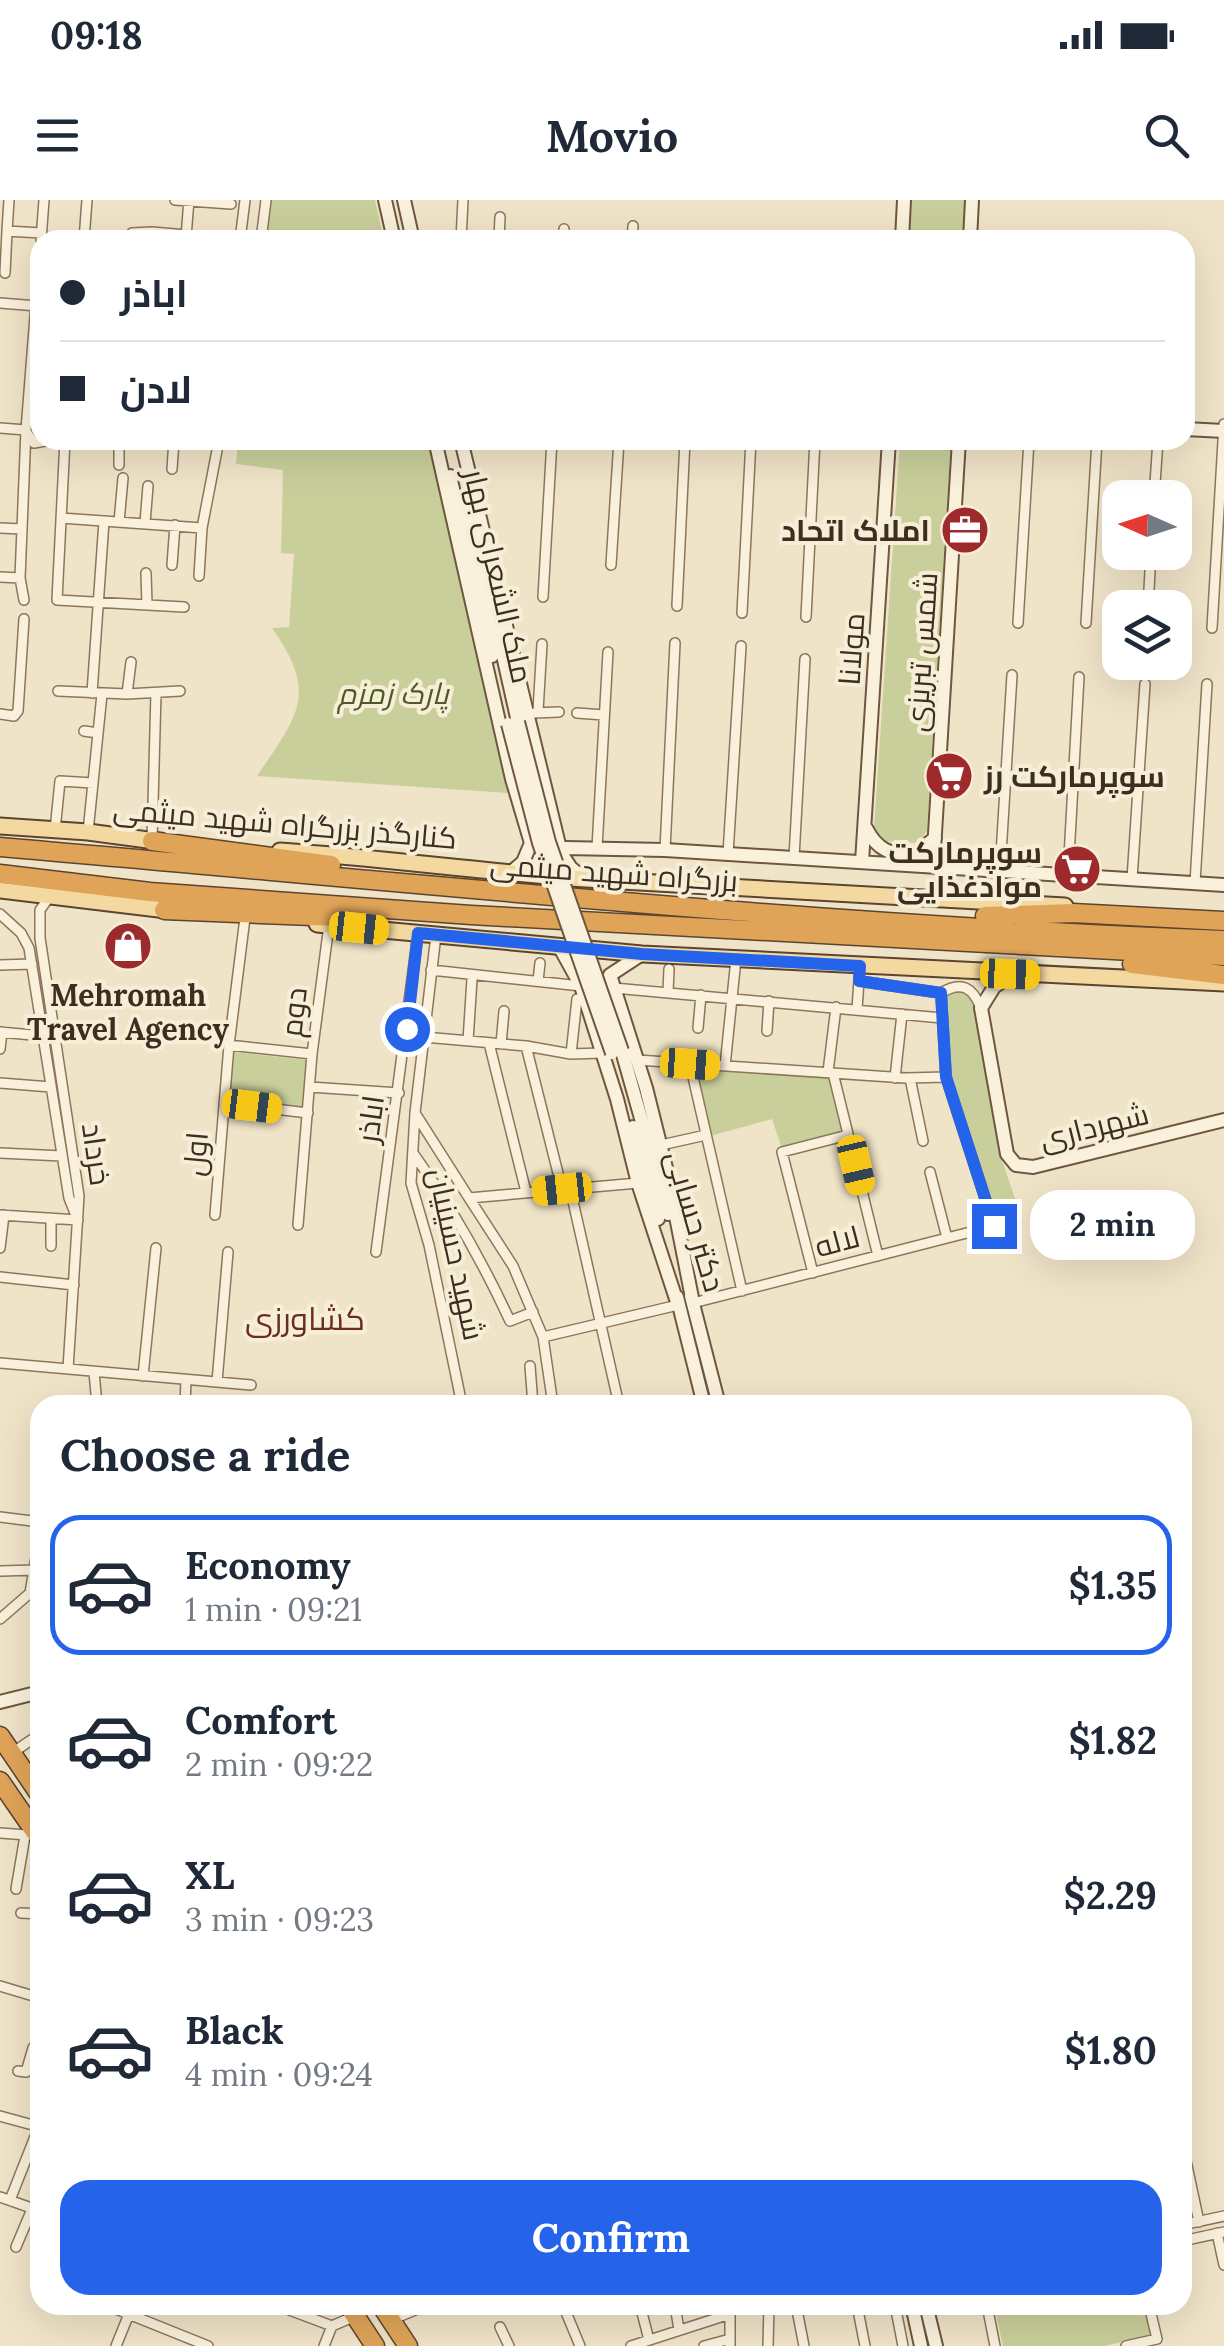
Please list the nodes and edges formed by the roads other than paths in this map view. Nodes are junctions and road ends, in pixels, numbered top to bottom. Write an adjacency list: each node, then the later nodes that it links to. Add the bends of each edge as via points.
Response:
1 (9, 200): 31 (street)
2 (44, 200): 18 (street)
3 (86, 200): 19 (street)
4 (175, 200): 12 (street)
5 (245, 200): 21 (street)
6 (266, 200): 22 (street)
7 (385, 200): 23 (main road)
8 (404, 200): 24 (main road)
9 (463, 200): 25 (street)
10 (904, 200): 16 (main road)
11 (972, 200): 30 (main road)
12 (189, 201): 13 (street); 20 (street)
13 (216, 202): 14 (street)
14 (231, 204)
15 (500, 217): 26 (street)
16 (903, 222): 28 (main road); 29 (main road)
17 (634, 226): 27 (street)
18 (42, 230)
19 (84, 230)
20 (187, 230)
21 (241, 230)
22 (262, 230)
23 (392, 230)
24 (411, 230)
25 (461, 230)
26 (499, 230)
27 (633, 230)
28 (903, 230)
29 (907, 230)
30 (968, 230)
31 (7, 231): 32 (street); 33 (street)
32 (30, 234)
33 (5, 274)
34 (0, 303): 35 (street)
35 (30, 305)
36 (30, 389): 40 (street)
37 (0, 428): 40 (street)
38 (1195, 429): 39 (main road)
39 (1224, 429): 89 (street)
40 (26, 430): 41 (street); 71 (street)
41 (30, 436)
42 (65, 450): 64 (street)
43 (119, 450): 59 (street)
44 (173, 450): 60 (street)
45 (217, 450): 70 (street)
46 (440, 450): 119 (main road)
47 (441, 450): 109 (main road, ملک الشعرای بهار)
48 (460, 450): 109 (main road, ملک الشعرای بهار)
49 (551, 450): 78 (street)
50 (618, 450): 73 (street)
51 (684, 450): 82 (street)
52 (750, 450): 84 (street)
53 (814, 450): 85 (street)
54 (888, 450): 114 (main road, مولانا)
55 (958, 450): 117 (main road, شمس تبریزی)
56 (1028, 450): 88 (street)
57 (1096, 450): 87 (street)
58 (1157, 450): 62 (street)
59 (119, 465)
60 (172, 469)
61 (123, 478): 66 (street)
62 (1155, 480)
63 (148, 486): 67 (street)
64 (61, 518): 65 (street); 80 (street, via 57,600)
65 (104, 521): 66 (street); 80 (street)
66 (119, 522): 67 (street)
67 (145, 523): 68 (street)
68 (174, 525): 70 (street); 72 (street)
69 (0, 528): 71 (street)
70 (202, 528): 75 (street)
71 (22, 529): 77 (street)
72 (172, 565)
73 (611, 565)
74 (146, 574): 81 (street)
75 (199, 576)
76 (0, 577): 77 (street)
77 (20, 578): 79 (street)
78 (543, 597)
79 (24, 600)
80 (99, 603): 81 (street); 103 (street)
81 (147, 606): 83 (street)
82 (677, 606)
83 (184, 607)
84 (742, 613)
85 (806, 617)
86 (24, 619): 107 (street, via 17,714)
87 (1086, 622)
88 (1018, 623)
89 (1212, 628)
90 (675, 642): 123 (street)
91 (542, 644): 109 (street)
92 (741, 646): 124 (street)
93 (608, 652): 108 (street)
94 (805, 659): 125 (street)
95 (131, 662): 104 (street)
96 (1012, 676): 128 (street)
97 (1080, 676): 131 (street)
98 (1145, 684): 133 (street)
99 (1206, 684): 134 (street)
100 (58, 691): 103 (street)
101 (180, 692): 102 (street)
102 (156, 693): 104 (street); 118 (street)
103 (97, 694): 104 (street); 111 (street)
104 (128, 694)
105 (559, 712): 109 (street)
106 (577, 713): 108 (street)
107 (0, 714)
108 (604, 714): 122 (street)
109 (523, 719): 120 (main road); 189 (main road, bridge, via 539,843)
110 (84, 731): 111 (street)
111 (98, 733): 112 (street)
112 (93, 783): 115 (street, via 60,781); 116 (street)
113 (0, 826): 115 (main road, کنارگذر بزرگراه شهید میثمی)
114 (864, 826): 117 (main road, via 890,853 915,854); 126 (main road, مولانا)
115 (55, 830): 116 (main road, کنارگذر بزرگراه شهید میثمی)
116 (88, 832): 118 (main road, کنارگذر بزرگراه شهید میثمی)
117 (935, 838): 127 (main road, شمس تبریزی)
118 (152, 841): 130 (main road, کنارگذر بزرگراه شهید میثمی); 136 (highway)
119 (531, 843): 120 (main road); 130 (main road)
120 (562, 845): 122 (main road); 132 (main road, via 571,868)
121 (0, 847): 136 (highway, بزرگراه شهید میثمی)
122 (597, 848): 123 (main road)
123 (665, 850): 124 (main road)
124 (728, 854): 125 (main road)
125 (794, 858): 126 (main road)
126 (862, 862): 127 (main road)
127 (933, 866): 128 (main road)
128 (1000, 871): 131 (main road)
129 (0, 874): 142 (highway, بزرگراه شهید میثمی)
130 (509, 874): 132 (main road, کنارگذر بزرگراه شهید میثمی)
131 (1068, 875): 133 (main road)
132 (585, 879): 140 (main road, کنارگذر بزرگراه شهید میثمی)
133 (1132, 879): 134 (main road)
134 (1195, 883): 135 (main road)
135 (1224, 885)
136 (474, 889): 146 (highway, بزرگراه شهید میثمی)
137 (0, 890): 138 (main road)
138 (50, 896): 139 (main road); 222 (street, خرداد, via 40,910 40,938)
139 (164, 910): 142 (highway); 143 (main road)
140 (1224, 913)
141 (0, 914): 155 (street, خرداد, via 21,933)
142 (472, 915): 146 (highway, بزرگراه شهید میثمی)
143 (245, 918): 145 (main road); 186 (street, اول)
144 (1224, 921): 146 (highway, via 1074,913)
145 (329, 925): 147 (main road); 190 (street, دوم)
146 (868, 928): 149 (highway, بزرگراه شهید میثمی); 152 (highway, بزرگراه شهید میثمی); 161 (highway, via 904,944)
147 (418, 933): 148 (main road); 202 (street, اباذر)
148 (436, 935): 150 (main road); 158 (street, شهید حسینیان)
149 (1224, 940)
150 (560, 946): 151 (main road); 166 (main road)
151 (642, 954): 153 (main road); 164 (main road)
152 (1224, 956)
153 (736, 959): 159 (main road); 170 (street)
154 (540, 963): 163 (street)
155 (32, 964): 156 (street); 181 (street, خرداد)
156 (0, 965)
157 (670, 969): 167 (street)
158 (431, 970): 163 (street); 182 (street, شهید حسینیان)
159 (860, 974): 160 (main road); 168 (street); 174 (street)
160 (1010, 974): 165 (main road); 173 (main road)
161 (1224, 975)
162 (472, 979): 183 (street)
163 (538, 981): 166 (street)
164 (612, 981): 166 (main road, via 593,968); 167 (street); 192 (main road)
165 (1224, 983)
166 (579, 988): 189 (main road); 191 (street)
167 (668, 992): 169 (street)
168 (941, 993): 173 (street, via 965,986); 177 (street)
169 (700, 995): 170 (street); 178 (street)
170 (732, 998): 171 (street); 194 (street)
171 (769, 1001): 172 (street); 179 (street)
172 (836, 1007): 174 (street); 195 (street)
173 (981, 1008): 206 (main road, شهرداری, via 1007,1154 1016,1166)
174 (856, 1010): 176 (street)
175 (504, 1011): 185 (street)
176 (902, 1014): 177 (street); 197 (street)
177 (942, 1018): 196 (street)
178 (698, 1028)
179 (768, 1031)
180 (1, 1032): 181 (street); 188 (street)
181 (43, 1036): 200 (street, خرداد)
182 (424, 1037): 183 (street); 205 (street, شهید حسینیان)
183 (468, 1041): 184 (street)
184 (489, 1043): 185 (street); 217 (street)
185 (502, 1044): 187 (street)
186 (229, 1046): 190 (street); 203 (street, اول)
187 (526, 1046): 191 (street); 216 (street)
188 (0, 1049)
189 (612, 1052): 191 (street); 215 (main road); 238 (main road, دکتر حسابی); 239 (main road, دکتر حسابی)
190 (312, 1054): 201 (street, دوم)
191 (571, 1054)
192 (637, 1060): 193 (street); 210 (main road)
193 (690, 1064): 194 (street); 207 (street)
194 (725, 1066): 195 (street)
195 (831, 1073): 197 (street); 208 (street)
196 (946, 1077): 198 (street); 225 (street, لاله, via 994,1226)
197 (896, 1078): 198 (street)
198 (910, 1078): 209 (street)
199 (0, 1084): 200 (street)
200 (52, 1087): 213 (street, خرداد)
201 (310, 1087): 202 (street); 204 (street, دوم)
202 (399, 1093): 230 (street, اباذر)
203 (224, 1103): 204 (street); 220 (street, اول)
204 (308, 1113): 223 (street, دوم)
205 (415, 1113): 212 (street, شهید حسینیان); 218 (street)
206 (1224, 1120)
207 (706, 1135): 210 (street); 237 (street)
208 (848, 1135): 231 (street); 233 (street, via 782,1152)
209 (923, 1141)
210 (661, 1146): 238 (main road)
211 (0, 1153): 213 (street)
212 (413, 1153): 234 (street); 253 (street, شهید حسینیان, via 411,1183)
213 (62, 1156): 222 (street, خرداد)
214 (930, 1172): 225 (street)
215 (638, 1183): 216 (street); 239 (main road)
216 (566, 1188): 217 (street); 241 (street)
217 (526, 1192): 218 (street)
218 (468, 1198): 232 (street)
219 (2, 1215): 221 (street); 224 (street)
220 (215, 1215)
221 (51, 1218): 222 (street); 226 (street)
222 (78, 1220): 236 (street)
223 (298, 1224)
224 (1, 1234): 227 (street)
225 (947, 1238): 231 (street, لاله)
226 (51, 1246)
227 (0, 1248)
228 (156, 1248): 247 (street)
229 (228, 1252): 249 (street)
230 (376, 1252)
231 (878, 1256): 233 (street, لاله)
232 (511, 1262): 234 (street); 240 (street)
233 (813, 1273): 237 (street, لاله)
234 (488, 1275): 240 (street, via 510,1321)
235 (0, 1277): 236 (street)
236 (74, 1285): 245 (street)
237 (742, 1291): 238 (street, لاله)
238 (694, 1303): 258 (main road, دکتر حسابی)
239 (678, 1305): 241 (street); 257 (main road, دکتر حسابی)
240 (532, 1312): 242 (street)
241 (600, 1323): 242 (street); 256 (street)
242 (543, 1337): 255 (street)
243 (0, 1363): 245 (street)
244 (530, 1366): 254 (street)
245 (68, 1369): 246 (street)
246 (94, 1372): 247 (street); 251 (street)
247 (144, 1376): 248 (street)
248 (186, 1380): 249 (street); 252 (street)
249 (217, 1382): 250 (street)
250 (252, 1385)
251 (96, 1395)
252 (185, 1395)
253 (460, 1395)
254 (532, 1395)
255 (552, 1395)
256 (617, 1395)
257 (701, 1395)
258 (717, 1395)
259 (0, 1517): 260 (street)
260 (30, 1521)
261 (30, 1570): 262 (street)
262 (0, 1571)
263 (30, 1592): 264 (street)
264 (0, 1619)
265 (30, 1694): 266 (main road)
266 (0, 1702)
267 (0, 1736): 269 (highway)
268 (30, 1741): 269 (street)
269 (12, 1753): 271 (highway)
270 (0, 1780): 272 (highway)
271 (30, 1780)
272 (30, 1830)
273 (0, 1832): 274 (street)
274 (30, 1835)
275 (30, 1844): 276 (street)
276 (16, 1888)
277 (20, 1912): 278 (street)
278 (30, 1913)
279 (0, 1986): 280 (street)
280 (30, 1995)
281 (30, 2058): 282 (street, via 26,2072)
282 (18, 2071)
283 (0, 2116): 284 (street)
284 (30, 2124)
285 (30, 2147): 287 (street)
286 (1192, 2192): 291 (street)
287 (5, 2199): 288 (street)
288 (30, 2208)
289 (1224, 2216): 291 (street)
290 (30, 2221): 295 (street)
291 (1198, 2222): 292 (street)
292 (1192, 2224)
293 (1221, 2232): 294 (street); 296 (street)
294 (1192, 2239)
295 (16, 2247)
296 (1224, 2265)
297 (129, 2315): 326 (street)
298 (131, 2315): 321 (street)
299 (303, 2315): 317 (street)
300 (346, 2315): 317 (street)
301 (355, 2315): 329 (highway)
302 (387, 2315): 330 (highway)
303 (567, 2315): 332 (street)
304 (643, 2315): 322 (street)
305 (675, 2315): 320 (street)
306 (718, 2315): 320 (street)
307 (730, 2315): 323 (street)
308 (769, 2315): 336 (street)
309 (798, 2315): 337 (street)
310 (858, 2315): 338 (street)
311 (896, 2315): 339 (street)
312 (914, 2315): 340 (main road)
313 (929, 2315): 319 (main road)
314 (933, 2315): 319 (main road)
315 (989, 2315): 342 (street)
316 (1152, 2315): 324 (street)
317 (332, 2326): 328 (street)
318 (500, 2327): 331 (street)
319 (932, 2328): 341 (main road)
320 (676, 2332): 322 (street); 334 (street)
321 (179, 2335): 325 (street); 327 (street)
322 (649, 2340): 333 (street)
323 (730, 2342): 335 (street)
324 (1158, 2342): 343 (street)
325 (205, 2345)
326 (116, 2346)
327 (174, 2346)
328 (324, 2346)
329 (375, 2346)
330 (408, 2346)
331 (509, 2346)
332 (580, 2346)
333 (631, 2346)
334 (676, 2346)
335 (704, 2346)
336 (768, 2346)
337 (804, 2346)
338 (865, 2346)
339 (903, 2346)
340 (921, 2346)
341 (936, 2346)
342 (995, 2346)
343 (1126, 2346)

